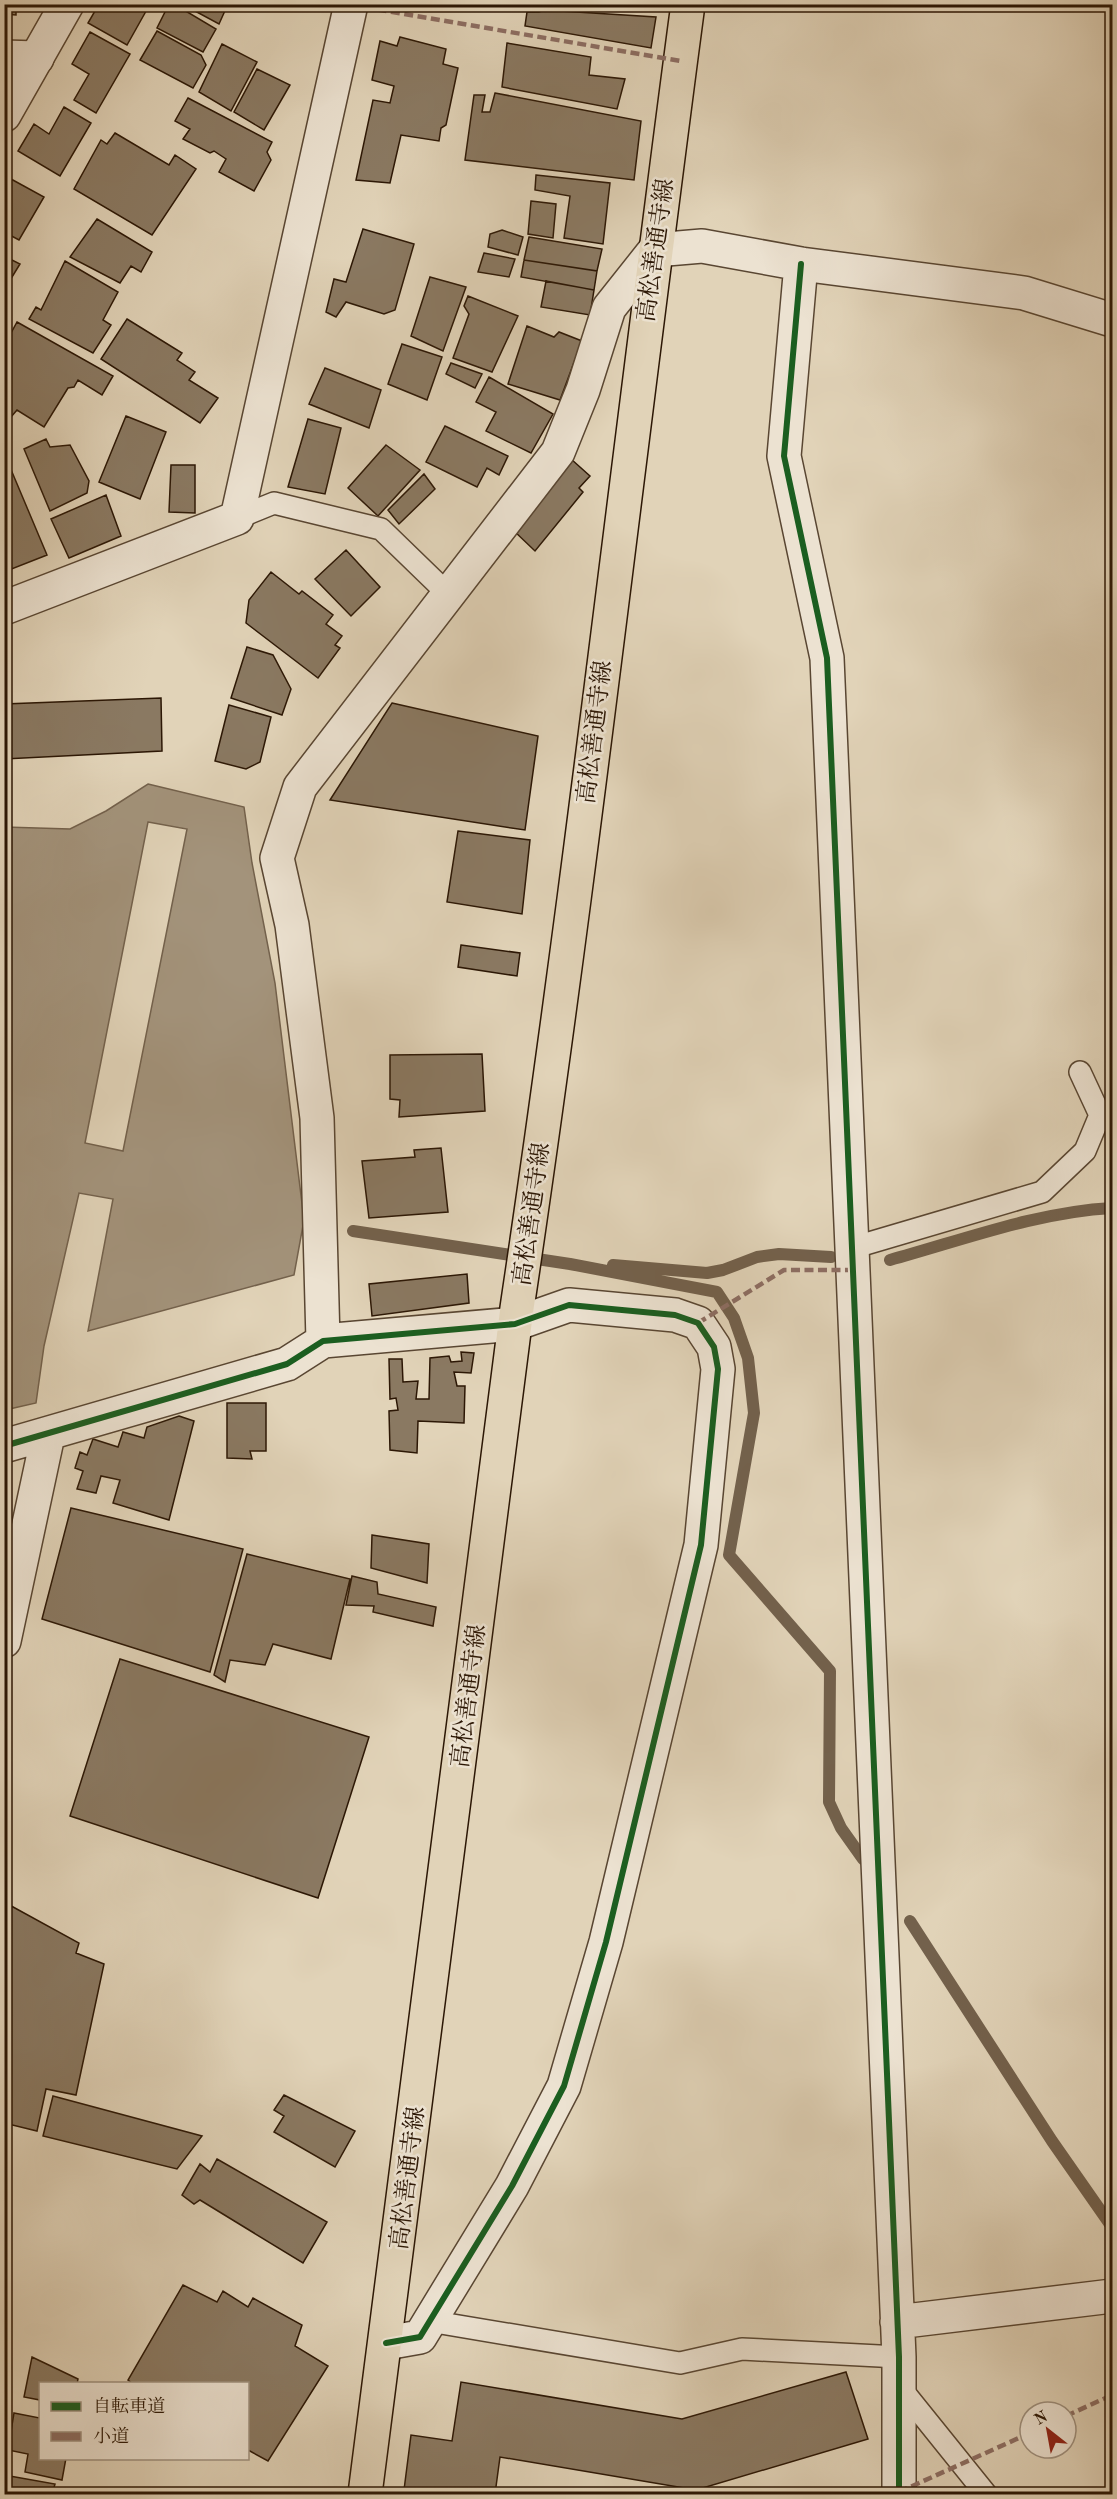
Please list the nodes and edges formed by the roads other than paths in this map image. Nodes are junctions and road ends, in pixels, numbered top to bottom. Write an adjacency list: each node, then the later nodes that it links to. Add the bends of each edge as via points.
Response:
1 (67, 4): 5 (street)
2 (351, 4): 10 (street)
3 (688, 4): 7 (main road, 高松善通寺線)
4 (4, 57): 5 (street)
5 (37, 58): 6 (street)
6 (4, 115)
7 (655, 250): 8 (street, via 702,246); 11 (street, via 609,308 558,452); 15 (main road, 高松善通寺線, via 544,1128)
8 (801, 264): 9 (street, via 1024,294); 14 (street, via 784,456 827,658)
9 (1113, 320)
10 (237, 518): 11 (lane, via 274,503 381,529); 12 (street)
11 (448, 594): 16 (street, via 300,787 277,858 292,925 317,1118)
12 (4, 608)
13 (1080, 1072): 14 (lane, via 1100,1115 1085,1151 1042,1192)
14 (852, 1248): 22 (street)
15 (516, 1316): 16 (street); 21 (street, via 569,1305 675,1315 698,1323 714,1347 718,1369 701,1545 606,1942 564,2086 512,2186); 23 (main road, 高松善通寺線)
16 (323, 1341): 17 (street, via 286,1364)
17 (48, 1435): 18 (street); 19 (street)
18 (4, 1446)
19 (4, 1641)
20 (1113, 2296): 22 (street)
21 (429, 2321): 23 (street, via 420,2337); 24 (lane, via 680,2363 742,2349)
22 (897, 2322): 24 (street)
23 (386, 2343): 25 (main road, 高松善通寺線)
24 (899, 2371): 26 (street); 27 (lane)
25 (365, 2494)
26 (897, 2494)
27 (986, 2494)

